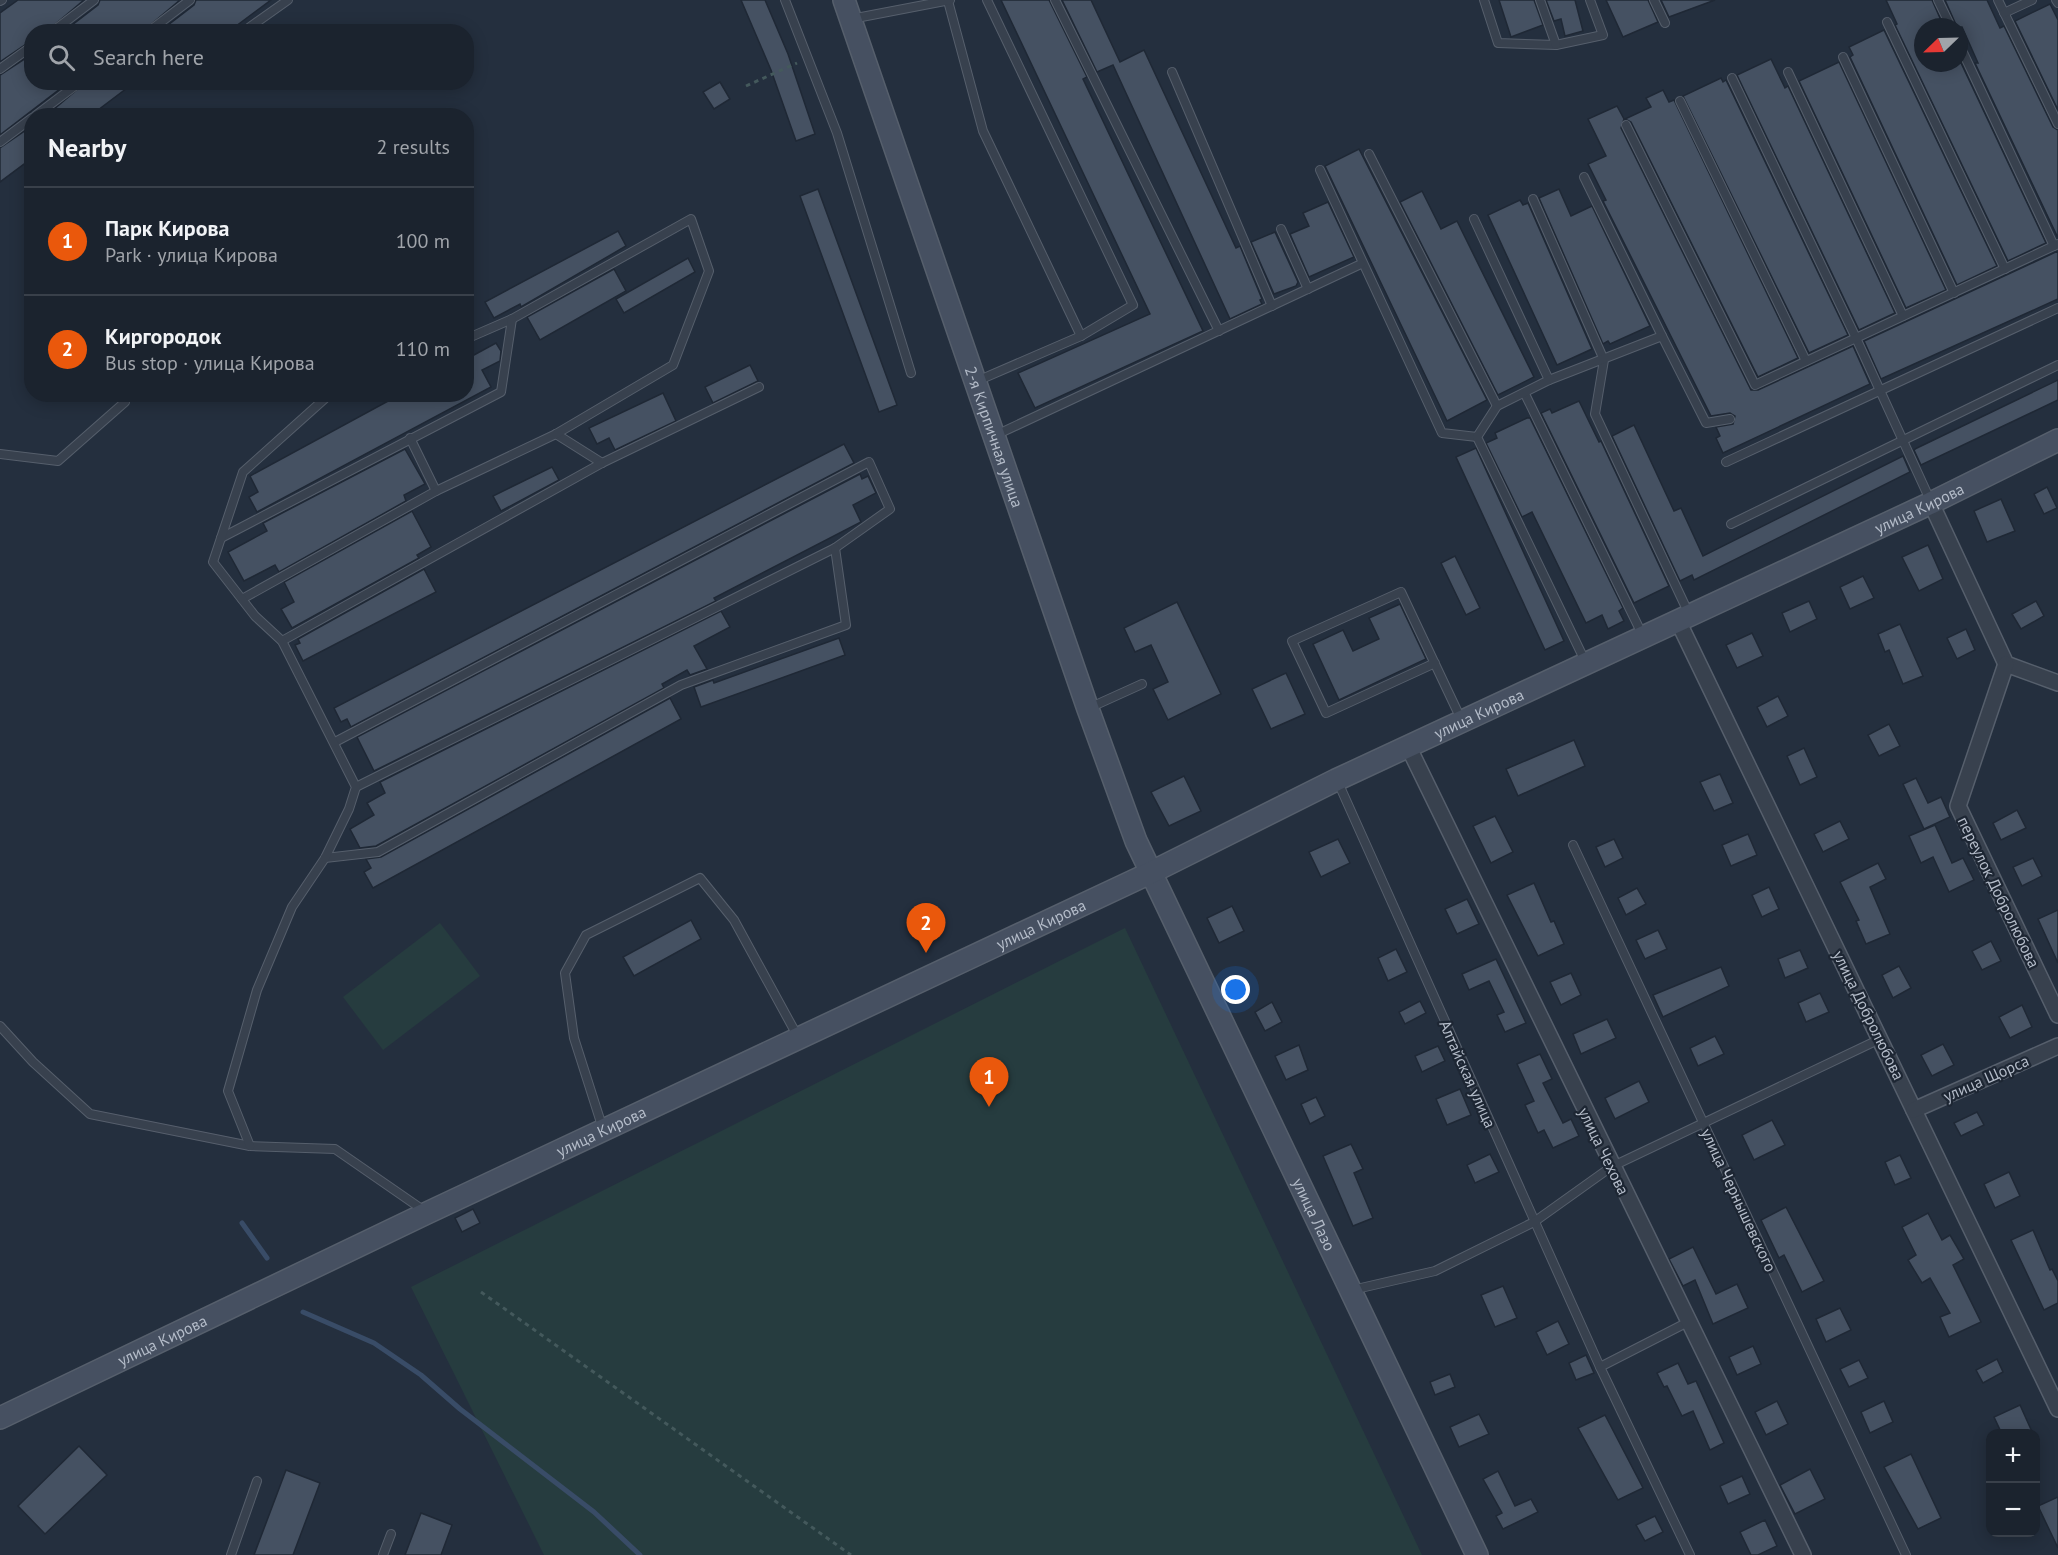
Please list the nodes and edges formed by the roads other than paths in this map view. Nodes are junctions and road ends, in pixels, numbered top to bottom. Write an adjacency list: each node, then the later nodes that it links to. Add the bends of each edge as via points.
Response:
1 (94, 0): 20 (lane)
2 (190, 0): 21 (lane)
3 (288, 0): 22 (lane)
4 (785, 0): 61 (lane, via 837,133)
5 (949, 0): 15 (lane); 55 (lane, via 982,131)
6 (987, 0): 55 (lane, via 1133,305)
7 (1054, 0): 53 (lane)
8 (1484, 0): 23 (lane, via 1498,43)
9 (1540, 0): 23 (lane)
10 (1590, 0): 23 (lane, via 1603,35)
11 (1654, 0): 18 (lane)
12 (1938, 0): 17 (lane)
13 (1998, 0): 16 (lane)
14 (2032, 0): 16 (lane)
15 (847, 10): 63 (main road, 2-я Кирпичная улица)
16 (2004, 13): 35 (lane)
17 (1947, 18)
18 (1665, 22)
19 (1887, 22): 46 (lane)
20 (62, 24)
21 (158, 24)
22 (254, 24)
23 (1556, 45)
24 (24, 52): 27 (lane)
25 (1843, 57): 48 (lane)
26 (1968, 63): 44 (lane)
27 (0, 69)
28 (1172, 72): 49 (lane)
29 (1788, 72): 51 (lane)
30 (1732, 78): 57 (lane)
31 (69, 90): 33 (lane)
32 (1680, 101): 59 (lane)
33 (46, 108)
34 (24, 124): 37 (lane)
35 (2058, 124)
36 (1626, 125): 59 (lane, via 1755,385)
37 (0, 142)
38 (1370, 154): 69 (lane)
39 (1320, 170): 45 (lane)
40 (1584, 177): 56 (lane)
41 (1533, 199): 58 (lane)
42 (1474, 219): 62 (lane)
43 (1281, 229): 47 (lane)
44 (2056, 245): 46 (lane)
45 (1361, 264): 47 (lane); 73 (lane, via 1442,433)
46 (2005, 269): 48 (lane)
47 (1308, 289): 49 (lane)
48 (1954, 293): 51 (lane)
49 (1272, 306): 53 (lane)
50 (2058, 308): 65 (lane)
51 (1904, 316): 57 (lane)
52 (512, 319): 54 (lane); 71 (lane, via 691,219 709,271 673,365); 74 (lane, via 501,392)
53 (1219, 331): 72 (lane)
54 (474, 336)
55 (1081, 336): 63 (lane)
56 (1662, 336): 58 (lane); 70 (lane, via 1706,423)
57 (1856, 338): 59 (lane); 65 (lane)
58 (1604, 360): 62 (lane); 86 (lane, via 1595,414)
59 (1806, 361)
60 (2058, 365): 76 (lane)
61 (911, 373)
62 (1549, 380): 66 (lane)
63 (976, 381): 72 (main road, 2-я Кирпичная улица)
64 (759, 387): 79 (lane)
65 (1880, 391): 76 (lane); 78 (lane)
66 (1525, 394): 69 (lane); 87 (lane)
67 (125, 402): 77 (lane, via 58,461)
68 (321, 402): 83 (lane, via 243,472)
69 (1497, 406): 73 (lane)
70 (1730, 419)
71 (556, 434): 79 (lane); 80 (lane)
72 (994, 436): 94 (main road, 2-я Кирпичная улица)
73 (1477, 437): 90 (lane)
74 (410, 438): 80 (lane); 83 (lane)
75 (2058, 440): 81 (main road, улица Кирова)
76 (1903, 441): 81 (lane); 82 (lane)
77 (0, 454)
78 (1726, 462)
79 (602, 463): 88 (lane)
80 (436, 491): 85 (lane)
81 (1931, 503): 86 (main road, улица Кирова); 91 (street)
82 (1731, 524)
83 (221, 538): 85 (lane, via 213,562)
84 (835, 548): 96 (lane, via 890,508 869,462); 99 (lane); 101 (lane, via 846,625 681,685 378,852)
85 (242, 600): 88 (lane)
86 (1684, 619): 87 (main road, улица Кирова); 106 (street, улица Добролюбова)
87 (1644, 637): 90 (main road, улица Кирова)
88 (282, 641): 96 (lane)
89 (1435, 663): 89 (lane, via 1401,592 1292,641 1326,713); 95 (lane)
90 (1587, 664): 95 (main road, улица Кирова)
91 (2006, 664): 92 (street); 103 (street, переулок Добролюбова, via 1958,806)
92 (2058, 683)
93 (1142, 684): 94 (lane)
94 (1088, 709): 102 (main road, 2-я Кирпичная улица)
95 (1462, 721): 97 (main road, улица Кирова)
96 (335, 742): 99 (lane)
97 (1408, 746): 98 (main road, улица Кирова); 112 (street, улица Чехова)
98 (1336, 780): 102 (main road, улица Кирова); 114 (lane, Алтайская улица)
99 (356, 786): 101 (lane)
100 (1573, 845): 109 (lane, улица Чернышевского)
101 (325, 858): 111 (lane, via 292,907 257,990 228,1091)
102 (1150, 873): 105 (main road, улица Кирова); 115 (main road, улица Лазо)
103 (2058, 1015)
104 (0, 1026): 111 (lane, via 90,1114)
105 (799, 1039): 110 (main road, улица Кирова); 110 (lane, via 734,920 700,878 586,935 565,973 574,1038)
106 (1882, 1039): 108 (street, улица Добролюбова); 109 (lane)
107 (2058, 1046): 108 (street, улица Щорса)
108 (1914, 1110): 119 (street, улица Добролюбова)
109 (1703, 1123): 112 (lane); 129 (lane, улица Чернышевского)
110 (604, 1130): 113 (main road, улица Кирова)
111 (250, 1146): 113 (lane, via 334,1149)
112 (1611, 1167): 114 (lane); 116 (street, улица Чехова)
113 (427, 1213): 118 (main road, улица Кирова)
114 (1534, 1222): 115 (lane, via 1435,1271); 117 (lane, Алтайская улица)
115 (1351, 1290): 126 (main road, улица Лазо)
116 (1688, 1322): 117 (lane); 128 (street, улица Чехова)
117 (1600, 1367): 127 (lane, Алтайская улица)
118 (24, 1408): 120 (main road, улица Кирова); 121 (main road, улица Кирова)
119 (2058, 1409)
120 (0, 1419)
121 (0, 1429)
122 (257, 1481): 124 (lane)
123 (391, 1534): 125 (lane)
124 (231, 1555)
125 (383, 1555)
126 (1478, 1555)
127 (1690, 1555)
128 (1803, 1555)
129 (1906, 1555)

